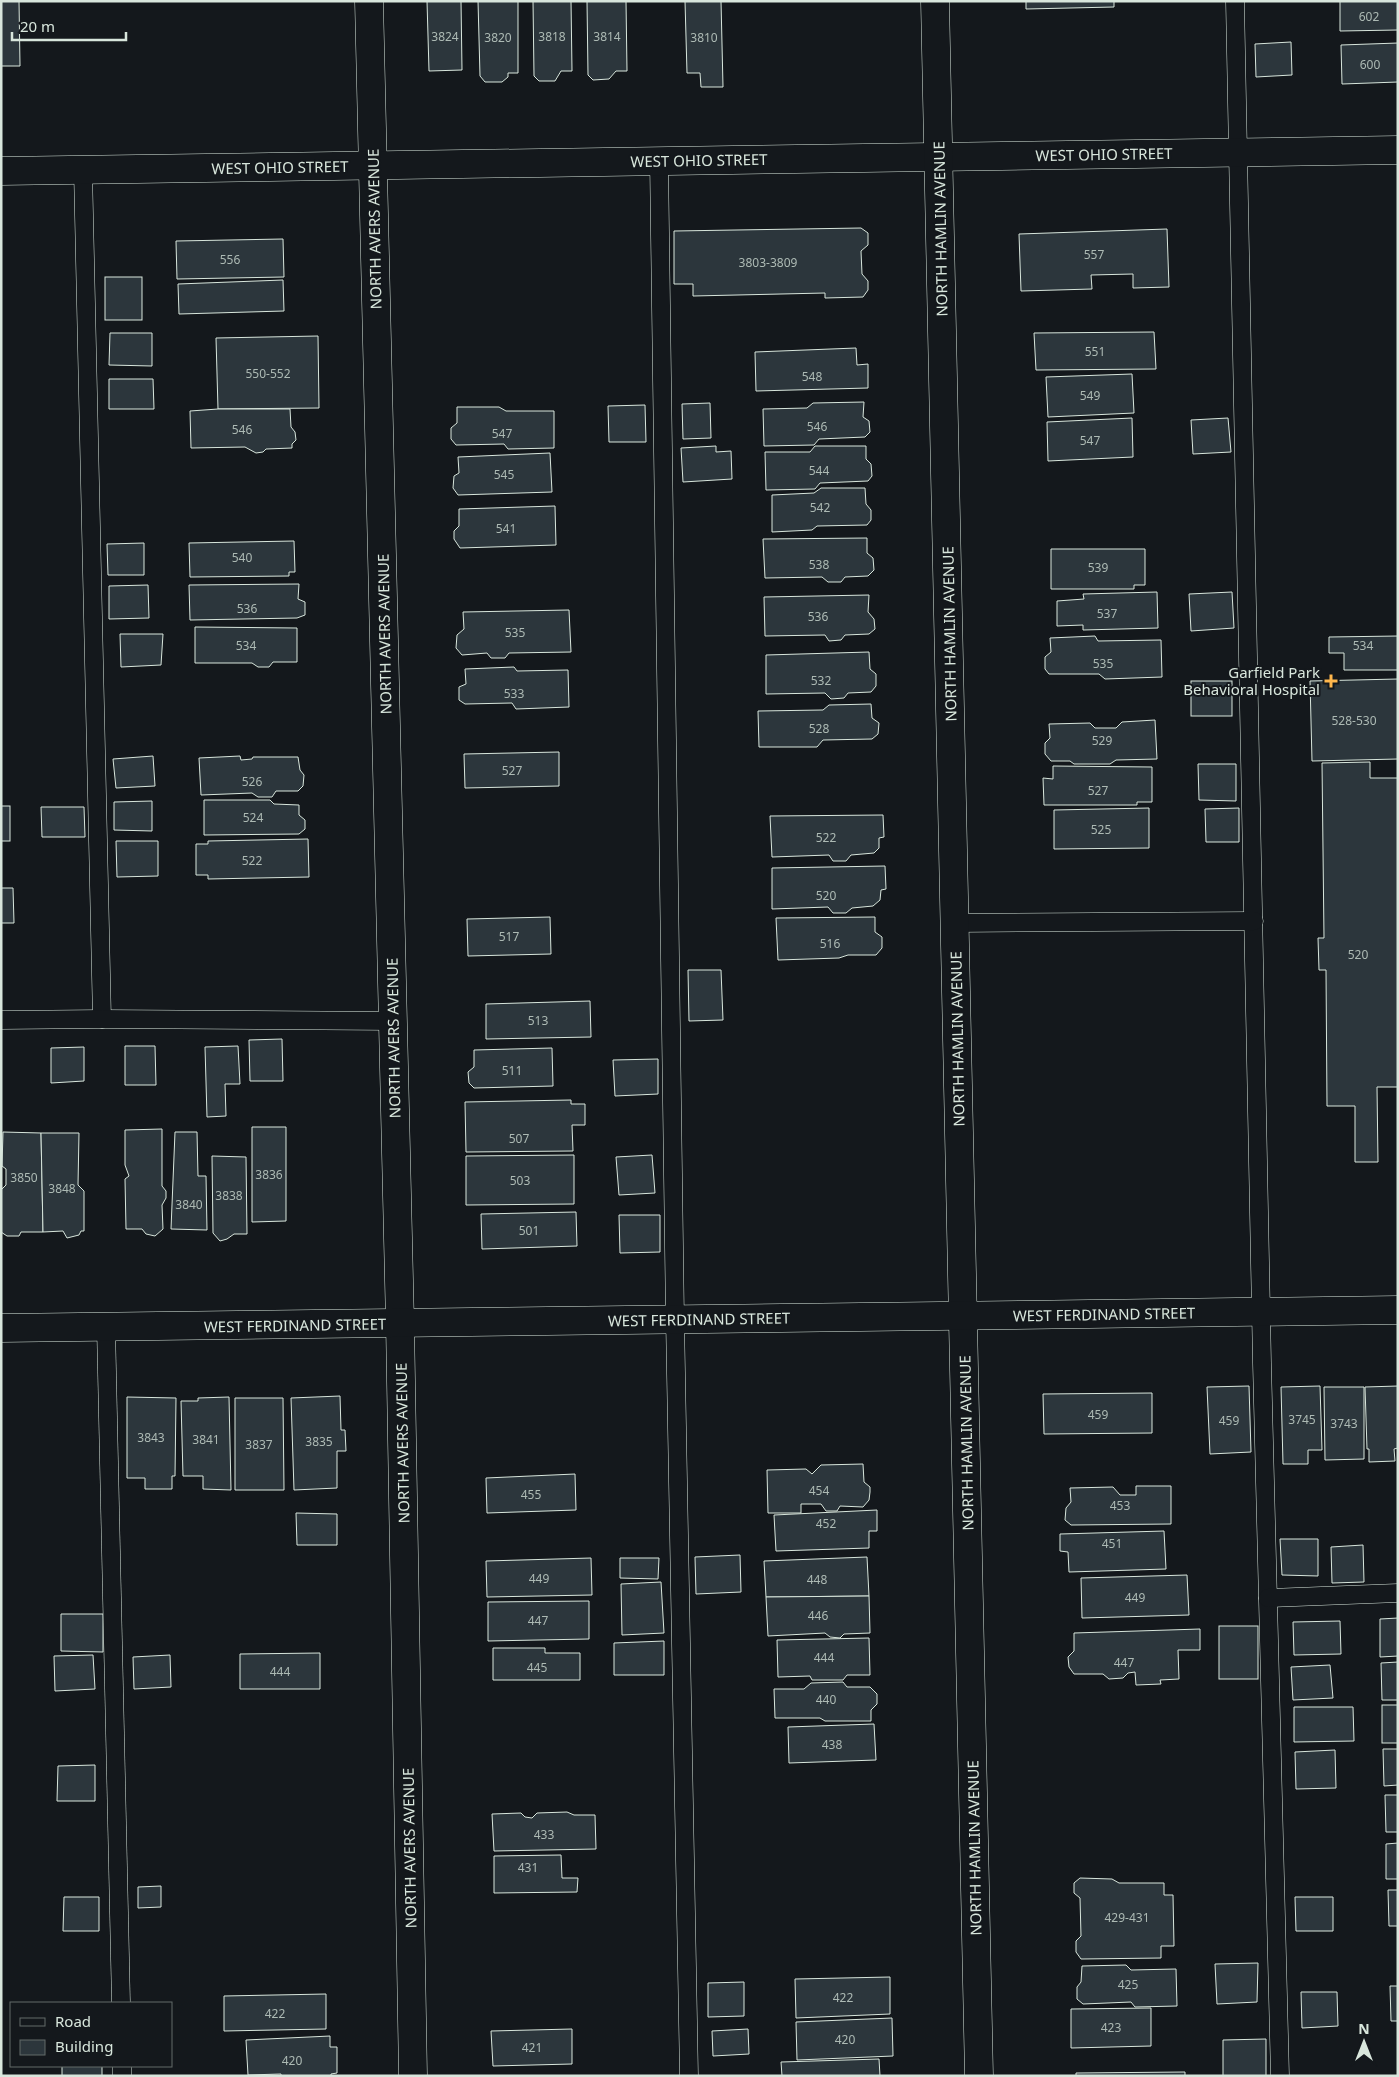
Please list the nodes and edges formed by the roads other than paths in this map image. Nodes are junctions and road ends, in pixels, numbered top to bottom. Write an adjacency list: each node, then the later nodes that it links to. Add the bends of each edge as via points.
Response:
1 (369, 1): 8 (street, NORTH AVERS AVENUE)
2 (935, 1): 6 (street, NORTH HAMLIN AVENUE)
3 (1236, 1): 5 (lane)
4 (1398, 150): 5 (street, WEST OHIO STREET)
5 (1239, 152): 6 (street, WEST OHIO STREET); 11 (lane)
6 (939, 157): 7 (street, WEST OHIO STREET); 12 (street, NORTH HAMLIN AVENUE)
7 (658, 161): 8 (street, WEST OHIO STREET); 19 (lane)
8 (373, 165): 9 (street, WEST OHIO STREET); 15 (street, NORTH AVERS AVENUE)
9 (83, 170): 10 (street, WEST OHIO STREET); 13 (lane)
10 (1, 171)
11 (1254, 921): 12 (lane); 17 (lane)
12 (955, 923): 18 (street, NORTH HAMLIN AVENUE)
13 (102, 1019): 14 (lane); 15 (lane)
14 (1, 1020)
15 (393, 1021): 20 (street, NORTH AVERS AVENUE)
16 (1398, 1310): 17 (street, WEST FERDINAND STREET)
17 (1261, 1312): 18 (street, WEST FERDINAND STREET); 24 (lane)
18 (963, 1316): 19 (street, WEST FERDINAND STREET); 28 (street, NORTH HAMLIN AVENUE)
19 (675, 1319): 20 (street, WEST FERDINAND STREET); 27 (lane)
20 (400, 1323): 21 (street, WEST FERDINAND STREET); 26 (street, NORTH AVERS AVENUE)
21 (106, 1327): 22 (street, WEST FERDINAND STREET); 25 (lane)
22 (1, 1328)
23 (1398, 1593): 24 (lane)
24 (1268, 1598): 29 (lane)
25 (121, 2002)
26 (413, 2076)
27 (689, 2076)
28 (979, 2076)
29 (1280, 2076)

